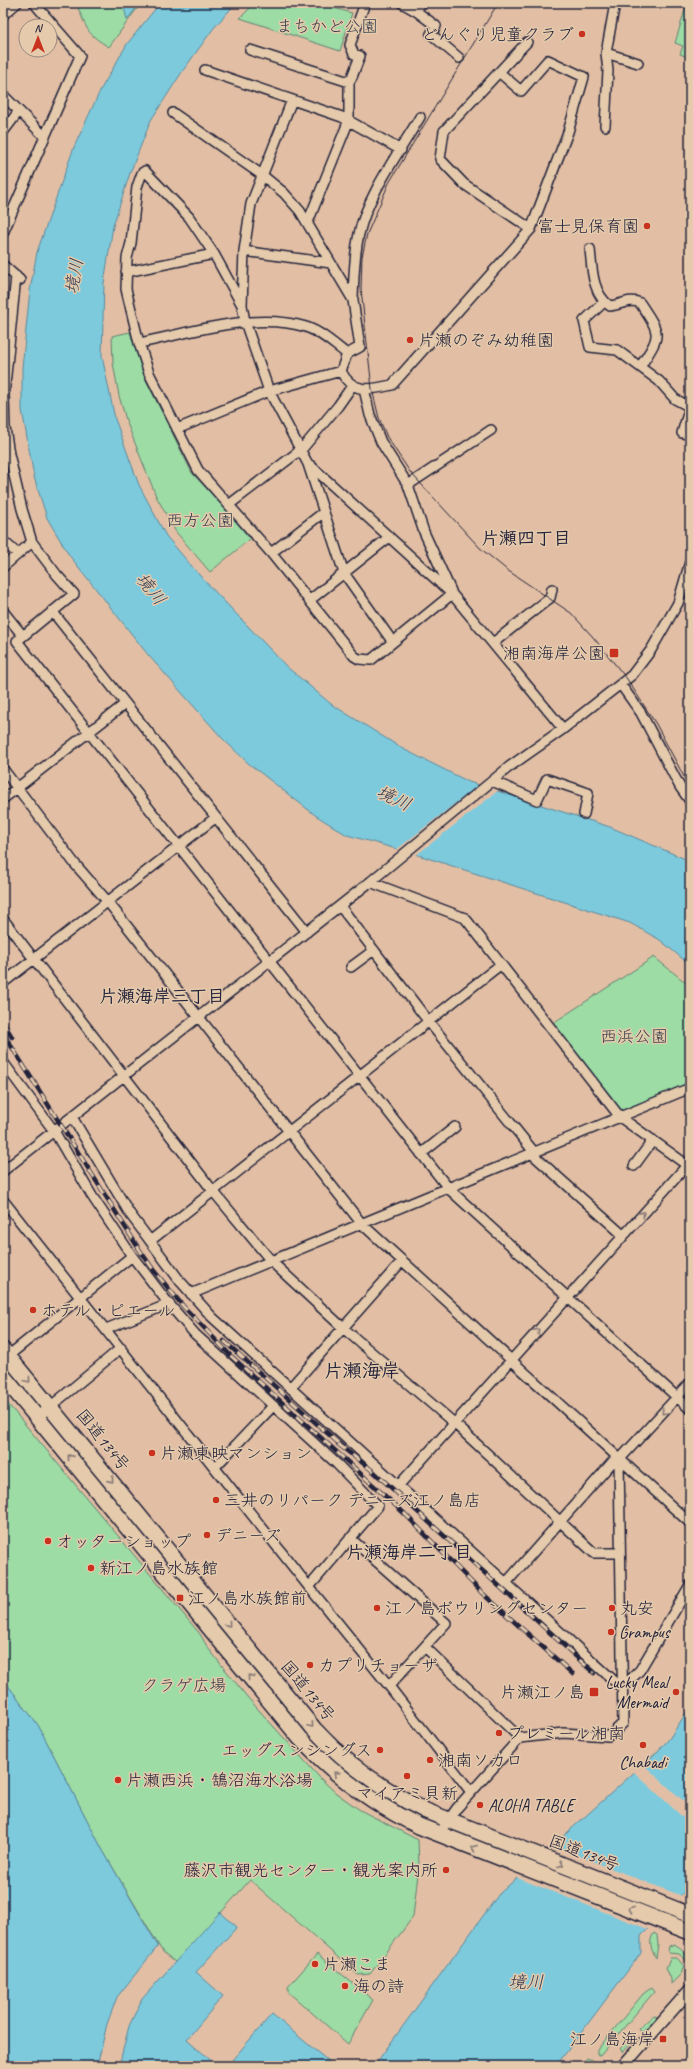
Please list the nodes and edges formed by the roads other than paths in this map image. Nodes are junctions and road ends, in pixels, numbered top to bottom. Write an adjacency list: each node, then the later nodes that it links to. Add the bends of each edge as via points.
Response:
1 (17, 3): 7 (street)
2 (34, 3): 24 (street, via 80,56)
3 (365, 3): 15 (street, via 350,45 354,54 360,56)
4 (402, 3): 6 (street)
5 (615, 3): 10 (street)
6 (419, 7): 11 (street, via 436,26 431,34)
7 (3, 15)
8 (527, 42): 14 (street)
9 (250, 50): 15 (street)
10 (606, 53): 12 (street); 22 (street, via 608,71)
11 (459, 58)
12 (638, 62)
13 (205, 70): 17 (street)
14 (500, 73): 28 (street, via 444,131 440,159 464,184); 28 (street, via 522,91 548,60 584,77 568,132)
15 (348, 82): 21 (street)
16 (3, 95): 18 (street)
17 (292, 100): 21 (street); 26 (street)
18 (19, 111): 23 (street); 24 (street)
19 (173, 113): 26 (street)
20 (420, 117): 25 (street)
21 (349, 120): 25 (street); 27 (street)
22 (605, 126)
23 (3, 132)
24 (45, 136): 29 (street)
25 (401, 150): 36 (street, via 381,184 359,233)
26 (262, 175): 27 (street, via 284,194); 31 (street, via 251,204)
27 (308, 222): 33 (street)
28 (531, 229): 46 (street, via 392,385)
29 (3, 232)
30 (590, 249): 37 (street, via 592,278)
31 (244, 251): 33 (street); 38 (street)
32 (214, 254): 35 (street); 35 (street, via 189,217 145,171 137,187); 38 (street)
33 (331, 263): 36 (street)
34 (3, 265): 42 (street, via 18,278)
35 (126, 272): 40 (street, via 126,289)
36 (353, 300): 41 (street, via 360,347)
37 (604, 302): 43 (street, via 584,321 590,347 617,350); 43 (street, via 610,306 630,300 640,303 654,325 656,341)
38 (242, 305): 39 (street)
39 (245, 322): 40 (street); 41 (street, via 274,322 306,327); 47 (street)
40 (139, 343): 48 (street, via 149,372)
41 (347, 354): 44 (street)
42 (5, 363): 52 (street)
43 (640, 367): 50 (street, via 659,381 675,398 690,407 682,433)
44 (341, 371): 45 (street, via 345,380); 47 (street)
45 (352, 386): 46 (street); 51 (street)
46 (364, 389): 54 (street, via 370,415 381,442)
47 (269, 391): 48 (street); 51 (street)
48 (176, 429): 55 (street, via 198,470)
49 (491, 430): 54 (street)
50 (690, 436)
51 (302, 449): 53 (street); 55 (street)
52 (6, 451): 59 (street)
53 (308, 464): 56 (street); 57 (street)
54 (408, 485): 66 (street, via 424,532)
55 (230, 504): 60 (street)
56 (324, 512): 60 (street); 64 (street)
57 (388, 538): 64 (street); 66 (street)
58 (3, 541): 61 (street)
59 (32, 542): 61 (street); 69 (street, via 74,594)
60 (271, 553): 67 (street)
61 (18, 554): 63 (street)
62 (690, 562): 73 (street, via 683,589 666,625 641,665)
63 (3, 567)
64 (344, 573): 67 (street); 71 (street)
65 (552, 589): 72 (street, via 550,598)
66 (452, 594): 71 (street); 72 (street)
67 (310, 600): 71 (street, via 359,659 370,660)
68 (3, 611): 70 (street)
69 (52, 611): 70 (street); 74 (street)
70 (23, 636): 76 (street, via 17,641)
71 (392, 641)
72 (493, 643): 75 (street)
73 (621, 685): 75 (street); 81 (street, via 641,713)
74 (125, 704): 76 (street); 83 (street)
75 (563, 729): 78 (street)
76 (88, 732): 79 (street); 84 (street)
77 (3, 769): 79 (street)
78 (492, 781): 82 (street, via 537,800 547,779 588,793); 85 (street)
79 (17, 787): 80 (street); 86 (street, via 75,864)
80 (3, 799)
81 (690, 801)
82 (584, 814)
83 (215, 818): 84 (street); 89 (street)
84 (178, 846): 86 (street); 92 (street)
85 (370, 882): 87 (street); 93 (street, via 465,918)
86 (108, 902): 91 (street); 96 (street)
87 (340, 906): 89 (street); 90 (street)
88 (3, 920): 91 (street)
89 (307, 932): 92 (street)
90 (374, 950): 94 (street); 97 (street)
91 (34, 958): 95 (street); 99 (street)
92 (270, 960): 96 (street); 100 (street)
93 (500, 965): 97 (street); 103 (street)
94 (351, 967)
95 (3, 984)
96 (198, 1018): 99 (street); 106 (street)
97 (429, 1022): 100 (street); 108 (street)
98 (3, 1062): 105 (street)
99 (125, 1075): 102 (street); 114 (street)
100 (360, 1076): 106 (street); 109 (street)
101 (690, 1088): 103 (street)
102 (72, 1117): 105 (street); 118 (street, via 130,1214)
103 (620, 1117): 107 (street); 108 (street)
104 (455, 1127): 109 (street)
105 (54, 1131): 112 (street); 119 (street, via 92,1196)
106 (289, 1133): 114 (street); 116 (street)
107 (654, 1140): 110 (street); 111 (street)
108 (532, 1153): 113 (street); 117 (street)
109 (421, 1154): 113 (street)
110 (688, 1164): 117 (street, one-way to 110)
111 (634, 1166)
112 (3, 1171)
113 (449, 1189): 116 (street); 124 (street)
114 (213, 1191): 118 (street); 121 (street)
115 (3, 1200): 123 (street)
116 (362, 1224): 120 (street); 121 (street)
117 (623, 1235): 124 (street)
118 (150, 1241): 122 (street)
119 (132, 1256): 123 (street); 125 (street)
120 (402, 1261): 126 (street); 130 (street)
121 (272, 1262): 122 (street); 126 (street)
122 (191, 1294): 133 (street, via 212,1317)
123 (80, 1296): 127 (street); 129 (street)
124 (567, 1297): 130 (street, one-way to 124); 134 (street)
125 (169, 1304): 127 (street); 136 (street, via 195,1334)
126 (342, 1327): 133 (street); 139 (street)
127 (106, 1328): 128 (street)
128 (121, 1348): 135 (street); 141 (street)
129 (5, 1353): 135 (highway, 国道134号, one-way to 135)
130 (510, 1360): 139 (street); 140 (street)
131 (3, 1376): 138 (highway, 国道134号)
132 (690, 1383): 134 (street)
133 (291, 1387): 142 (street)
134 (677, 1398): 137 (street); 140 (street, one-way to 140)
135 (51, 1406): 138 (street); 155 (highway, 国道134号, one-way to 155, via 331,1747 384,1789)
136 (273, 1406): 141 (street); 145 (street, via 337,1464 378,1506)
137 (690, 1409)
138 (38, 1417): 156 (highway, 国道134号, one-way to 138, via 376,1804 346,1783 319,1759)
139 (454, 1423): 142 (street); 143 (street)
140 (618, 1459): 143 (street); 144 (street); 146 (street)
141 (215, 1467): 149 (street)
142 (399, 1485): 147 (street)
143 (561, 1522): 146 (street, via 594,1553); 147 (street)
144 (690, 1523)
145 (350, 1538): 149 (street); 150 (street, via 446,1623)
146 (620, 1552): 152 (street)
147 (506, 1583): 152 (street)
148 (690, 1585): 152 (street, via 640,1670)
149 (309, 1587): 151 (street)
150 (425, 1647): 151 (street); 153 (street)
151 (389, 1686): 154 (street)
152 (622, 1688): 153 (street, via 623,1720 613,1734 604,1736 563,1733)
153 (520, 1738): 154 (street)
154 (471, 1792): 155 (street)
155 (447, 1820): 156 (street); 157 (highway, 国道134号, one-way to 157)
156 (438, 1835): 158 (highway, 国道134号, one-way to 156)
157 (685, 1913)
158 (690, 1932)
159 (690, 1990): 160 (street)
160 (623, 2066)

